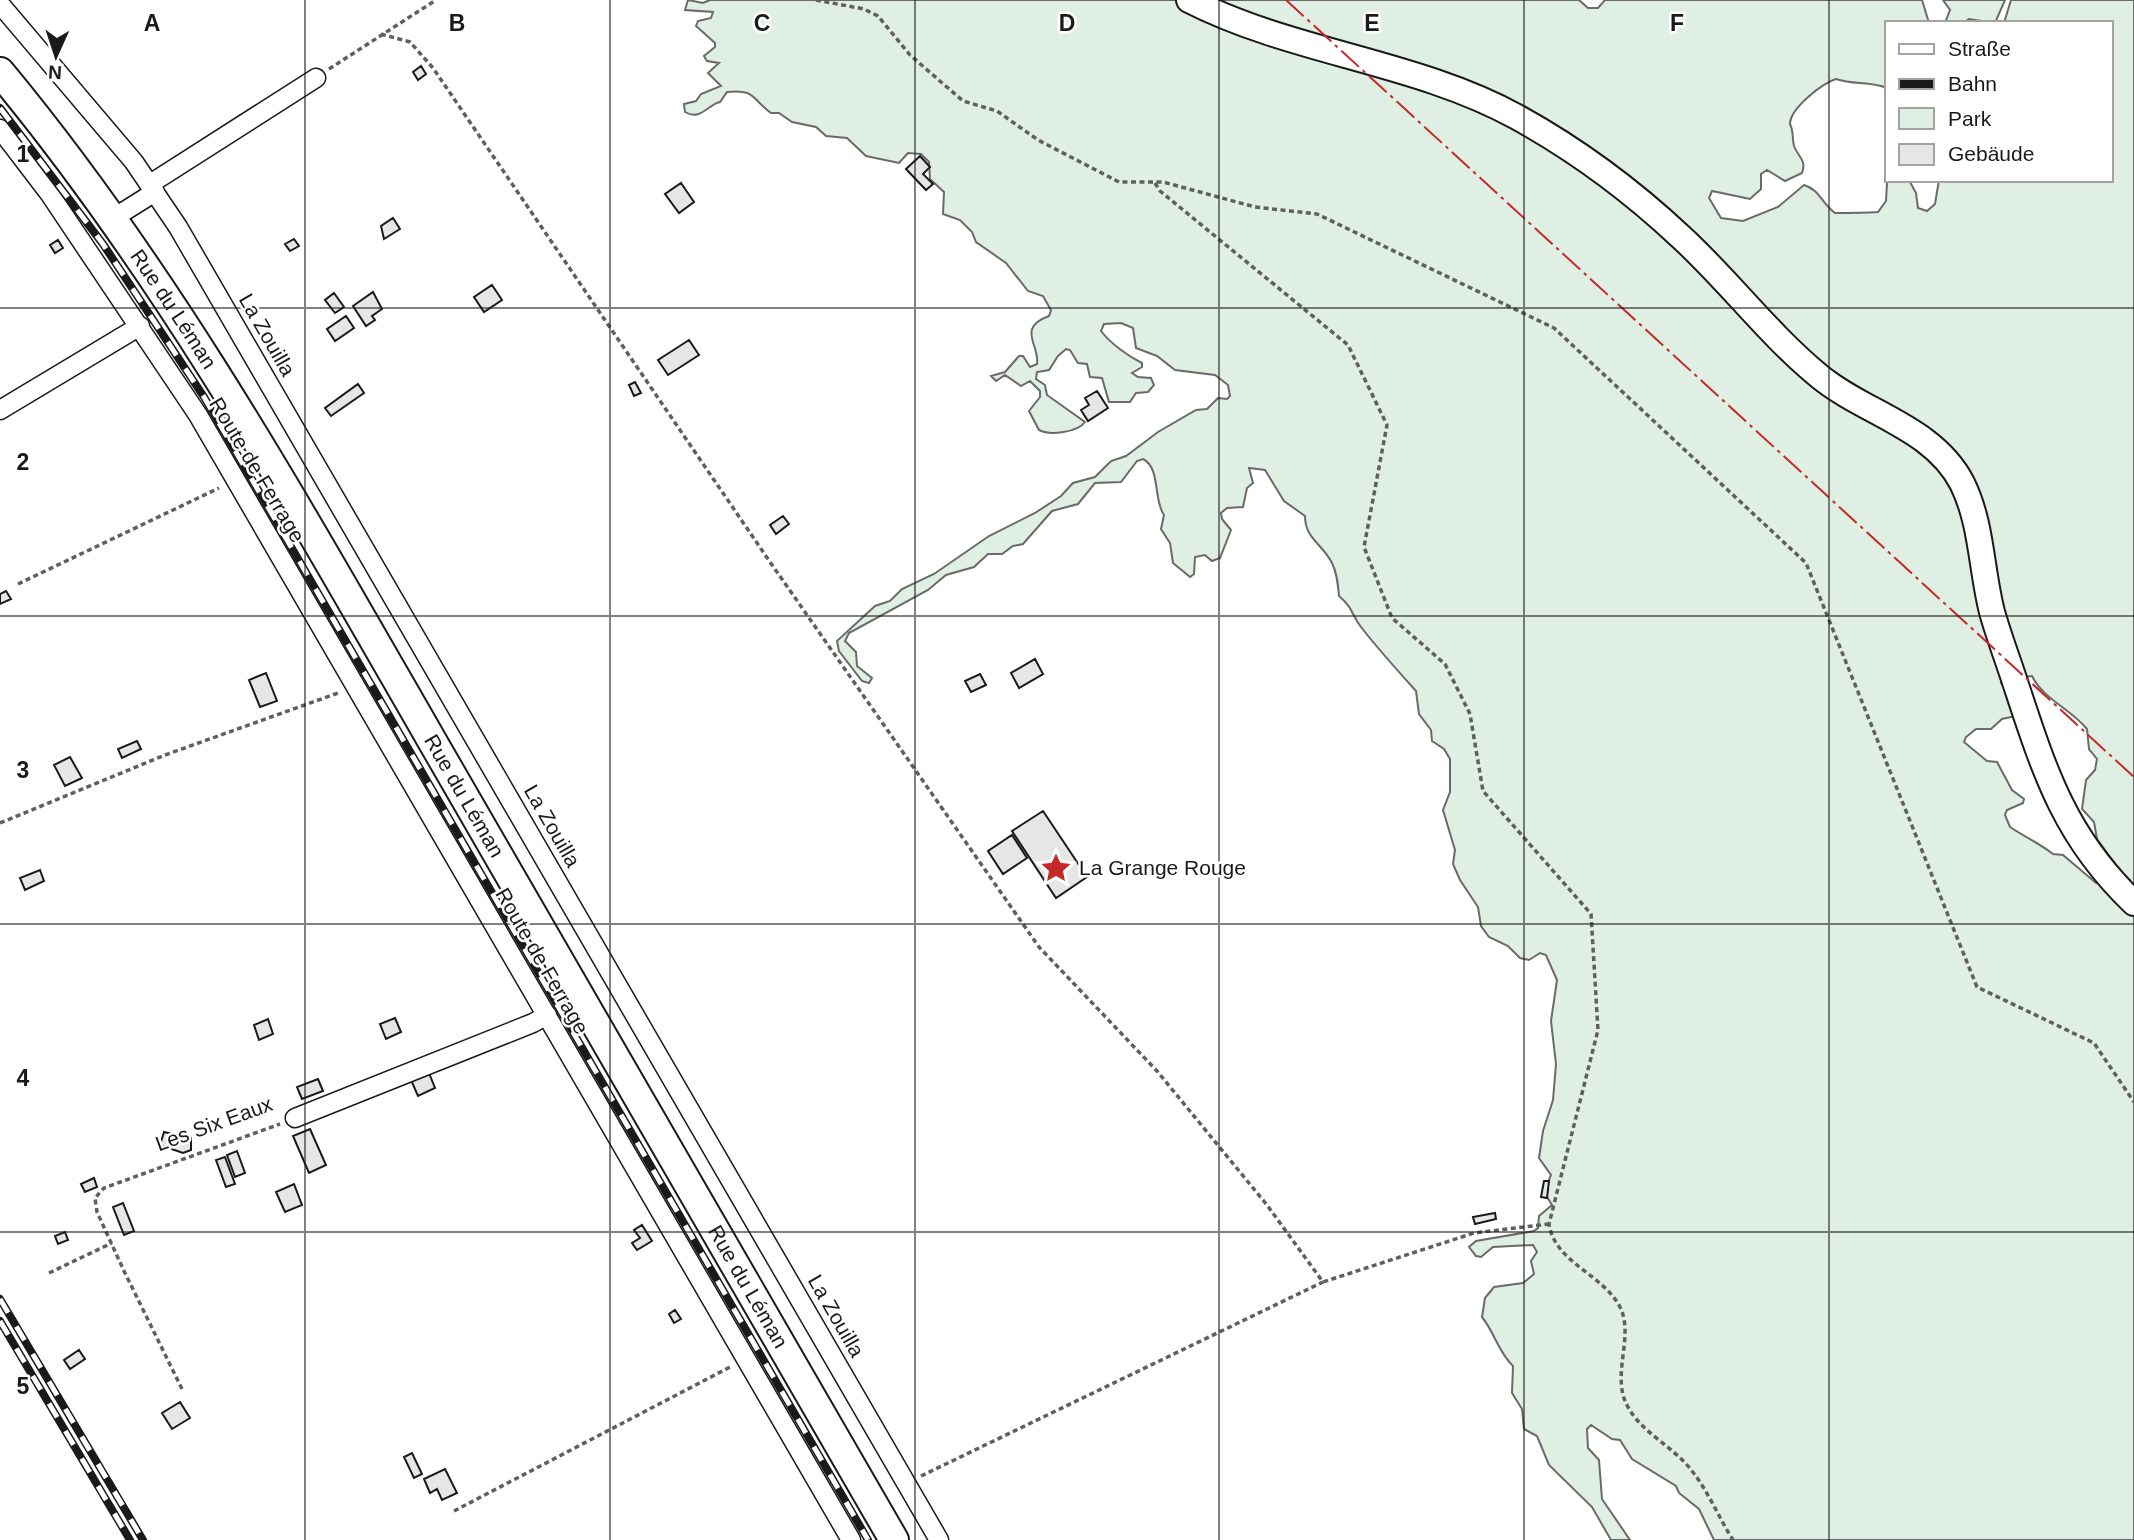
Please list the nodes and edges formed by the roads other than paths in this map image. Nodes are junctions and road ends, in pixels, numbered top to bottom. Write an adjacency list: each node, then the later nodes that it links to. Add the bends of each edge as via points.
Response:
1 (1189, 0): 10 (street, via 1319,50 1461,93 1516,117 1656,214 1780,342 1824,380 1941,452 1970,500 1992,610 2053,791 2079,840)
2 (0, 4): 6 (street, La Zouilla)
3 (0, 72): 7 (main road, Rue du Léman)
4 (316, 78): 6 (street)
5 (0, 129): 8 (street, Route de Ferrage, via 50,193)
6 (153, 188): 7 (street); 15 (street, La Zouilla)
7 (112, 219): 14 (main road, Rue du Léman, via 270,463)
8 (140, 326): 9 (street); 11 (street, Route de Ferrage, via 237,480)
9 (0, 410)
10 (2134, 903)
11 (547, 1015): 12 (street, Les Six Eaux); 13 (street, Route de Ferrage)
12 (295, 1118)
13 (851, 1540)
14 (894, 1540)
15 (939, 1540)

